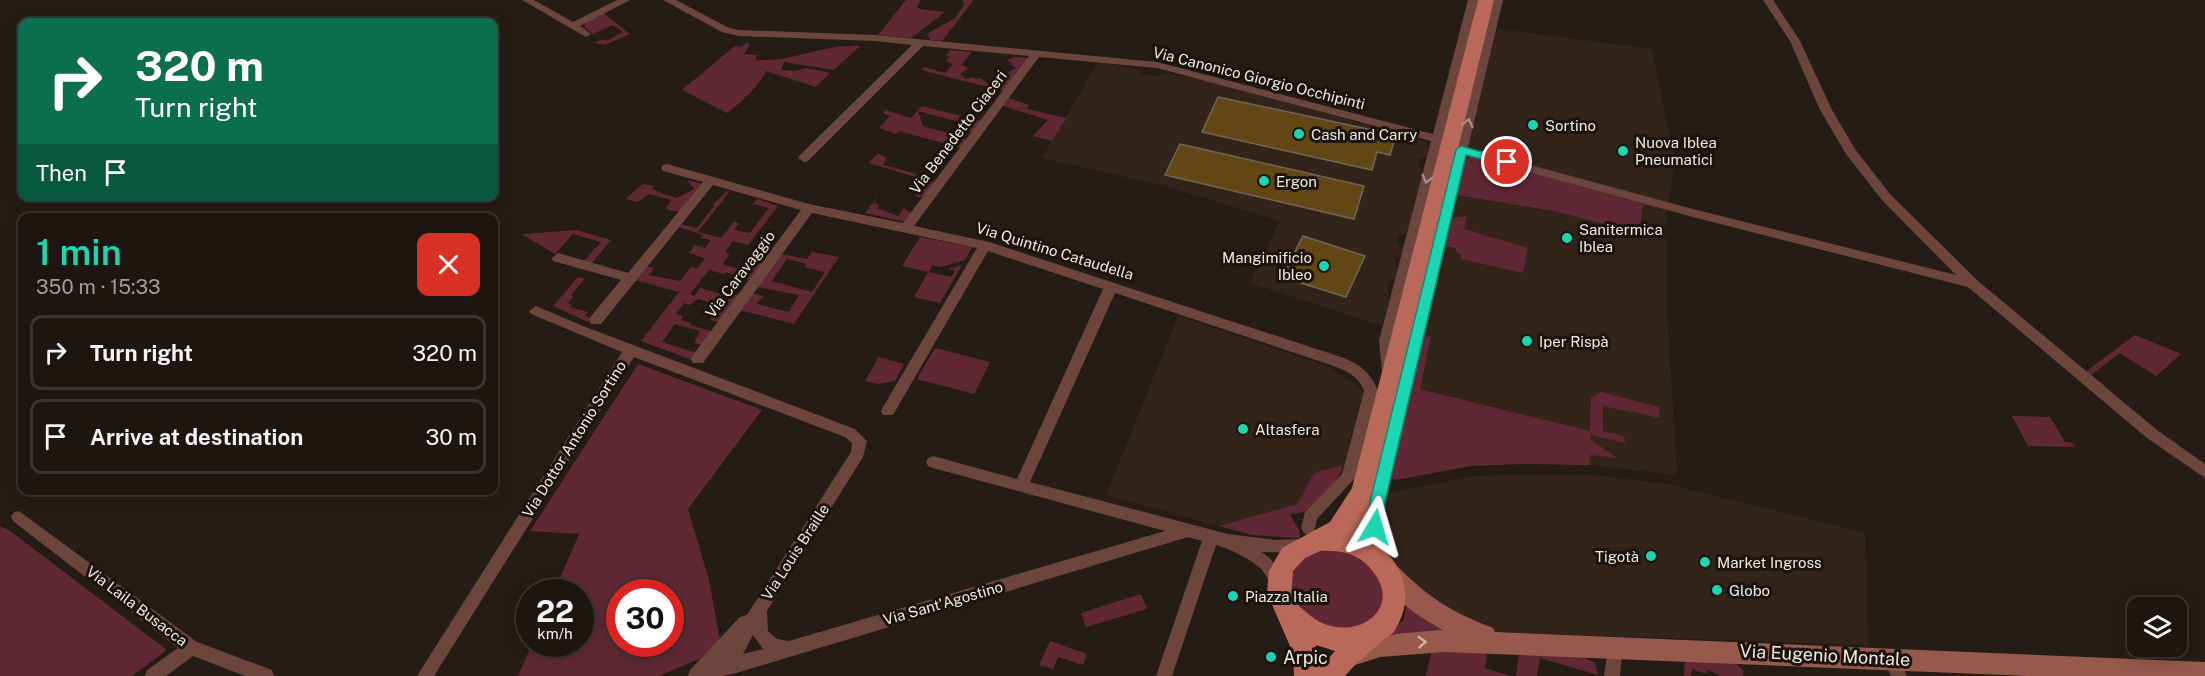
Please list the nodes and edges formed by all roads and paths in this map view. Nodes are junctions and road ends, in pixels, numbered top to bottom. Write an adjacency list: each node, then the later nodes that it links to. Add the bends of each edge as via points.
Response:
1 (527, 0): 8 (street)
2 (625, 0): 8 (street)
3 (668, 0): 10 (street, Via Canonico Giorgio Occhipinti, via 707,22 739,33)
4 (1473, 0): 12 (street)
5 (1486, 0): 28 (main road)
6 (1498, 0): 13 (street, one-way to 6)
7 (1768, 0): 22 (street, via 1795,41 1826,110 1850,151 1886,196)
8 (573, 26): 9 (street)
9 (586, 34)
10 (920, 43): 11 (street, Via Canonico Giorgio Occhipinti); 14 (street)
11 (1036, 54): 12 (street, Via Canonico Giorgio Occhipinti, via 1157,65); 18 (street, Via Benedetto Ciaceri)
12 (1437, 140): 28 (street, one-way to 28, via 1386,341)
13 (1461, 150): 22 (street); 40 (street, via 1378,502 1375,527)
14 (804, 158)
15 (667, 168): 16 (street, Via Quintino Cataudella)
16 (710, 181): 17 (street, Via Quintino Cataudella); 21 (street)
17 (809, 208): 18 (street, Via Quintino Cataudella); 27 (street, Via Caravaggio)
18 (905, 229): 19 (street, Via Quintino Cataudella)
19 (985, 245): 23 (street, Via Quintino Cataudella); 29 (street)
20 (558, 258): 21 (street)
21 (630, 278): 25 (street)
22 (1973, 284): 32 (street, via 2152,434)
23 (1111, 286): 33 (street); 38 (street, Via Quintino Cataudella, via 1349,366 1365,377 1371,391 1349,477 1310,517)
24 (536, 311): 26 (street)
25 (596, 320)
26 (631, 350): 30 (street, Via Dottor Antonio Sortino, via 850,433); 54 (street, Via Dottor Antonio Sortino)
27 (698, 359)
28 (1391, 379): 34 (main road)
29 (888, 411)
30 (860, 441): 42 (street, Via Louis Braille, via 858,453)
31 (933, 462): 33 (street)
32 (2205, 472)
33 (1021, 486): 36 (street)
34 (1364, 487): 38 (main road, via 1346,522 1334,533); 40 (main road, via 1364,533)
35 (19, 517): 47 (street, Via Laila Busacca)
36 (1190, 530): 37 (street); 46 (street, Via Sant'Agostino)
37 (1211, 537): 39 (street); 56 (street)
38 (1310, 538): 39 (street, via 1275,548); 40 (main road, via 1345,541); 41 (main road, via 1286,561)
39 (1228, 541): 41 (street, via 1266,563)
40 (1382, 565): 44 (main road, via 1432,613 1468,632); 48 (main road, via 1394,586 1392,613)
41 (1280, 584): 43 (main road, via 1285,606)
42 (760, 607): 46 (street, via 758,630 762,638 776,647); 49 (street, Via Louis Braille, via 734,655); 55 (street)
43 (1292, 616): 48 (main road, via 1314,634); 57 (main road, via 1306,653)
44 (1516, 643): 45 (main road, Via Eugenio Montale); 48 (main road, one-way to 44, via 1444,641)
45 (1615, 646): 50 (main road, Via Eugenio Montale); 58 (street)
46 (796, 647): 49 (street, Via Sant'Agostino)
47 (191, 648): 52 (street); 53 (street, Via Laila Busacca)
48 (1356, 650)
49 (733, 666): 55 (street, Via Sant'Agostino)
50 (1895, 667): 51 (main road, Via Eugenio Montale)
51 (2205, 673)
52 (153, 676)
53 (266, 676)
54 (425, 676)
55 (696, 676)
56 (1164, 676)
57 (1307, 676)
58 (1612, 676)

